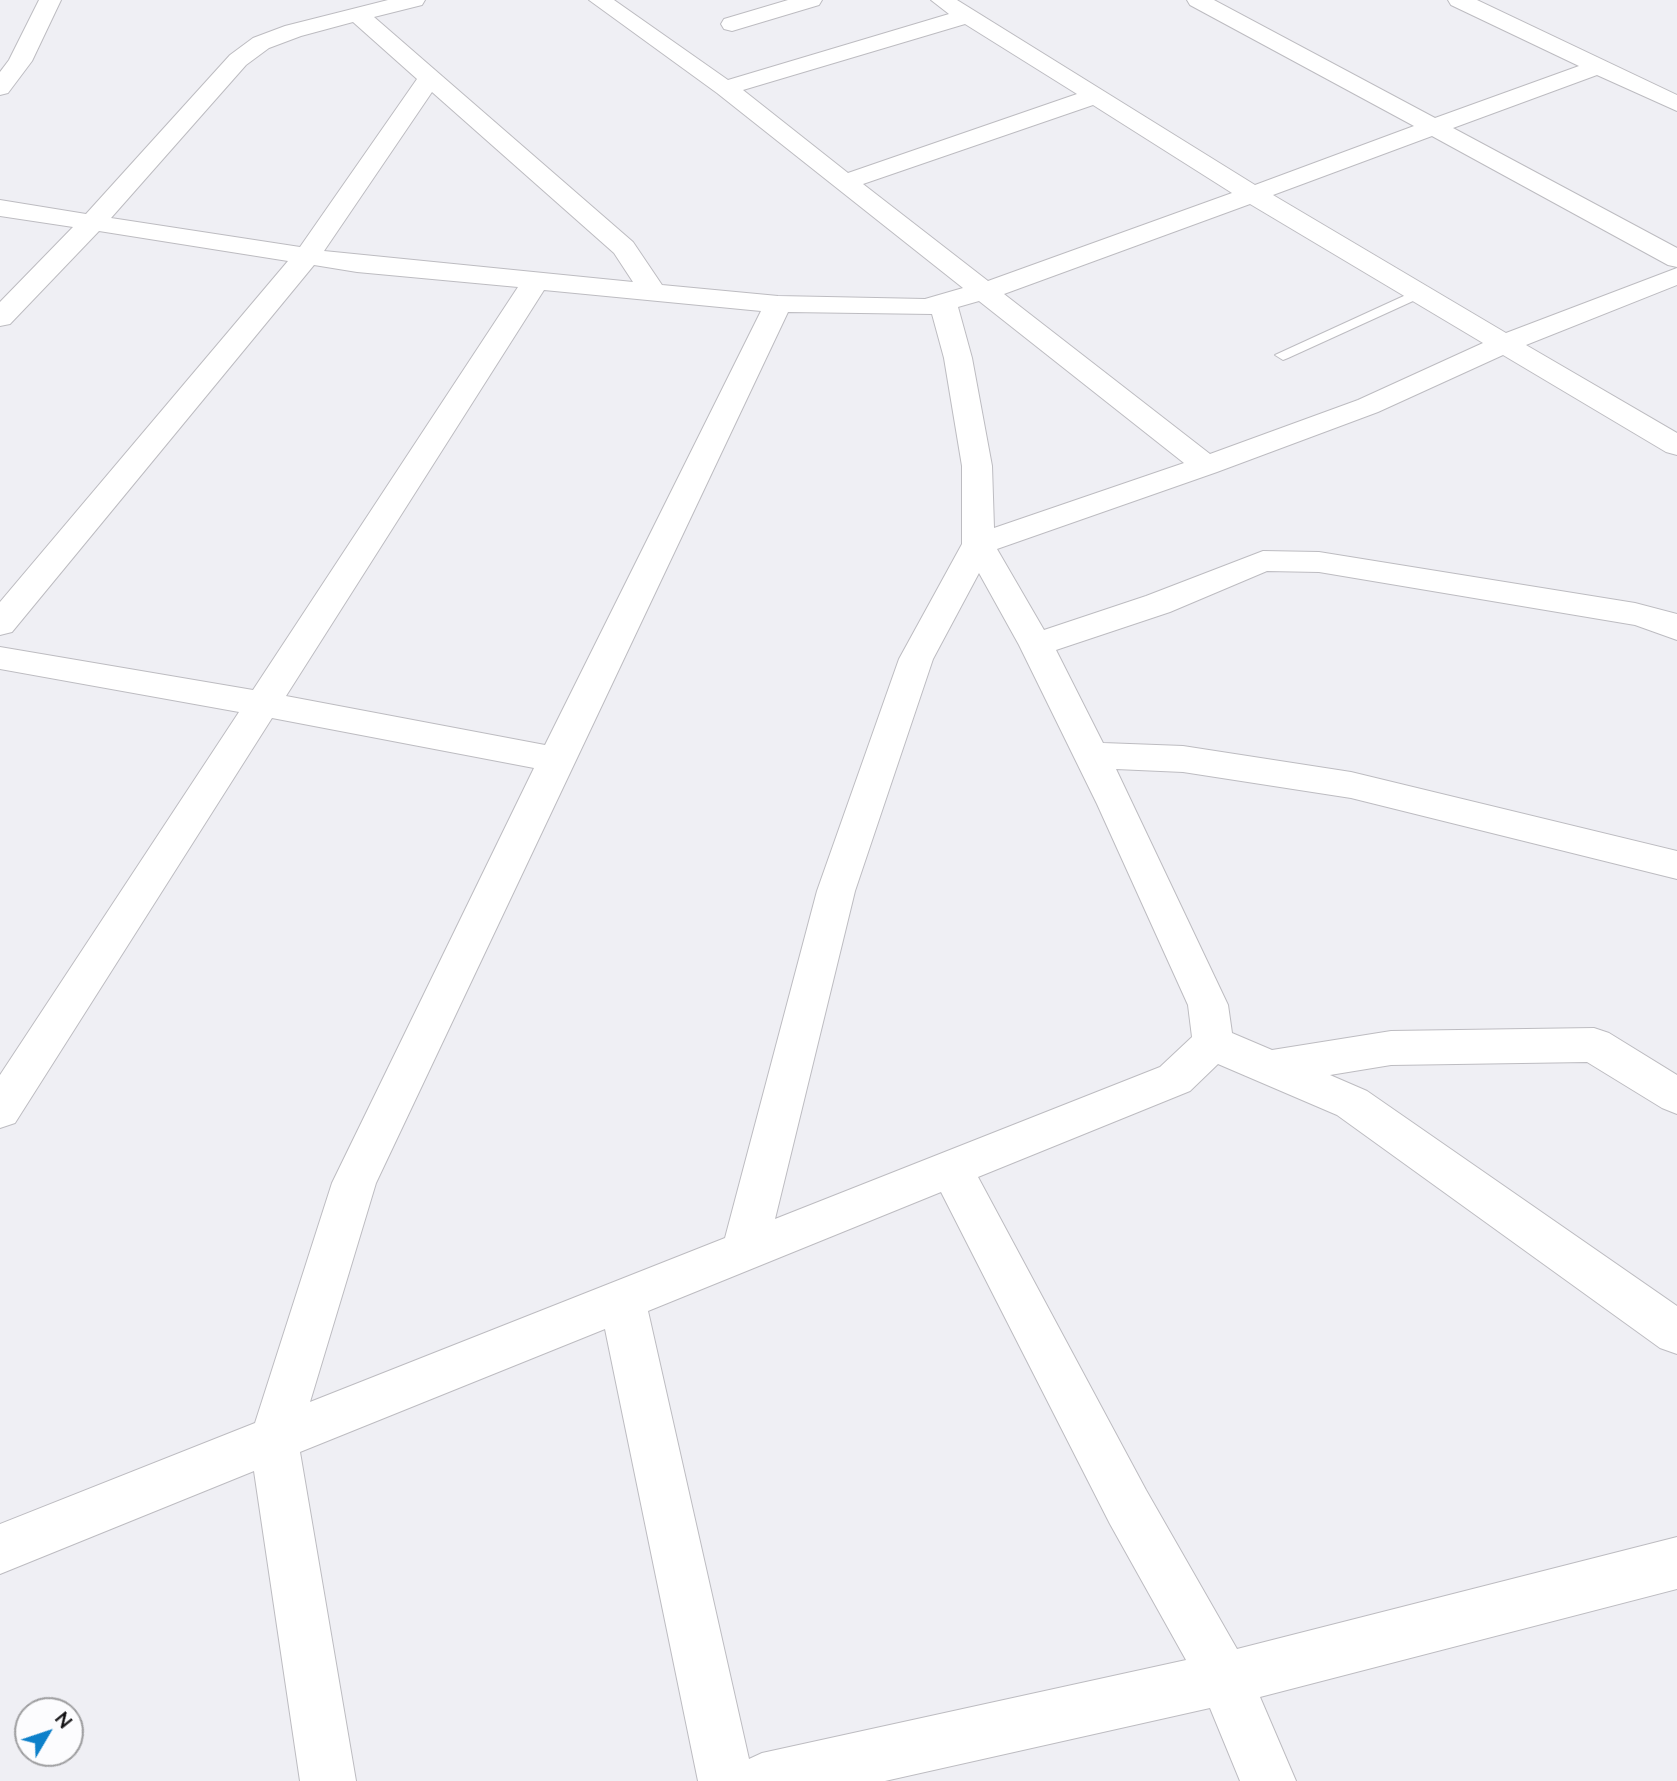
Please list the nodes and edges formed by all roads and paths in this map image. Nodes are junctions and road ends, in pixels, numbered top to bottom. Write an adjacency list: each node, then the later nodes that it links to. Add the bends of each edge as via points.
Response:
1 (50, 0): 13 (street, via 20,61)
2 (414, 0): 8 (street)
3 (600, 0): 14 (street)
4 (811, 0): 10 (street)
5 (942, 0): 9 (street)
6 (1198, 0): 17 (street)
7 (1459, 0): 11 (street)
8 (357, 14): 12 (street); 21 (street, via 261,43 238,60)
9 (967, 16): 14 (street); 15 (street)
10 (732, 24)
11 (1597, 66): 16 (street); 17 (street)
12 (429, 79): 22 (street); 27 (street, via 624,248)
13 (0, 88)
14 (725, 88): 18 (street)
15 (1095, 96): 18 (street); 19 (street)
16 (1677, 104)
17 (1434, 127): 19 (street); 23 (street)
18 (843, 183): 26 (street)
19 (1252, 194): 26 (street); 28 (street)
20 (0, 208): 21 (street)
21 (93, 222): 22 (street); 31 (street)
22 (307, 256): 25 (street); 37 (street)
23 (1677, 260)
24 (1677, 276): 32 (street)
25 (535, 282): 27 (street); 41 (street)
26 (985, 291): 29 (street); 35 (street)
27 (654, 293): 30 (street)
28 (1419, 293): 32 (street); 33 (lane)
29 (943, 302): 30 (street, via 926,307); 36 (street, via 977,466)
30 (779, 304): 43 (street)
31 (0, 318)
32 (1505, 343): 34 (street); 35 (street, via 1368,406)
33 (1283, 355)
34 (1677, 446)
35 (1206, 466): 36 (street)
36 (978, 544): 39 (street); 50 (street, via 916,659 836,891)
37 (0, 624)
38 (1677, 629): 39 (street, via 1635,614 1319,562 1263,561 1158,604)
39 (1036, 645): 42 (street)
40 (0, 657): 41 (street)
41 (262, 704): 43 (street); 48 (street)
42 (1089, 755): 44 (street, via 1183,760 1352,785); 45 (street, via 1208,1005)
43 (556, 760): 53 (street, via 355,1183)
44 (1677, 865)
45 (1213, 1043): 46 (street); 49 (street, via 1175,1079)
46 (1267, 1068): 47 (street, via 1391,1048 1594,1045); 52 (street, via 1352,1103)
47 (1677, 1096)
48 (0, 1110)
49 (951, 1169): 50 (street); 56 (street, via 1128,1507)
50 (744, 1252): 51 (street)
51 (622, 1300): 53 (street); 58 (street)
52 (1677, 1333)
53 (274, 1440): 54 (street); 57 (street)
54 (0, 1549)
55 (1677, 1563): 56 (street)
56 (1224, 1677): 59 (street); 60 (street)
57 (328, 1781)
58 (726, 1781)
59 (762, 1781)
60 (1268, 1781)

